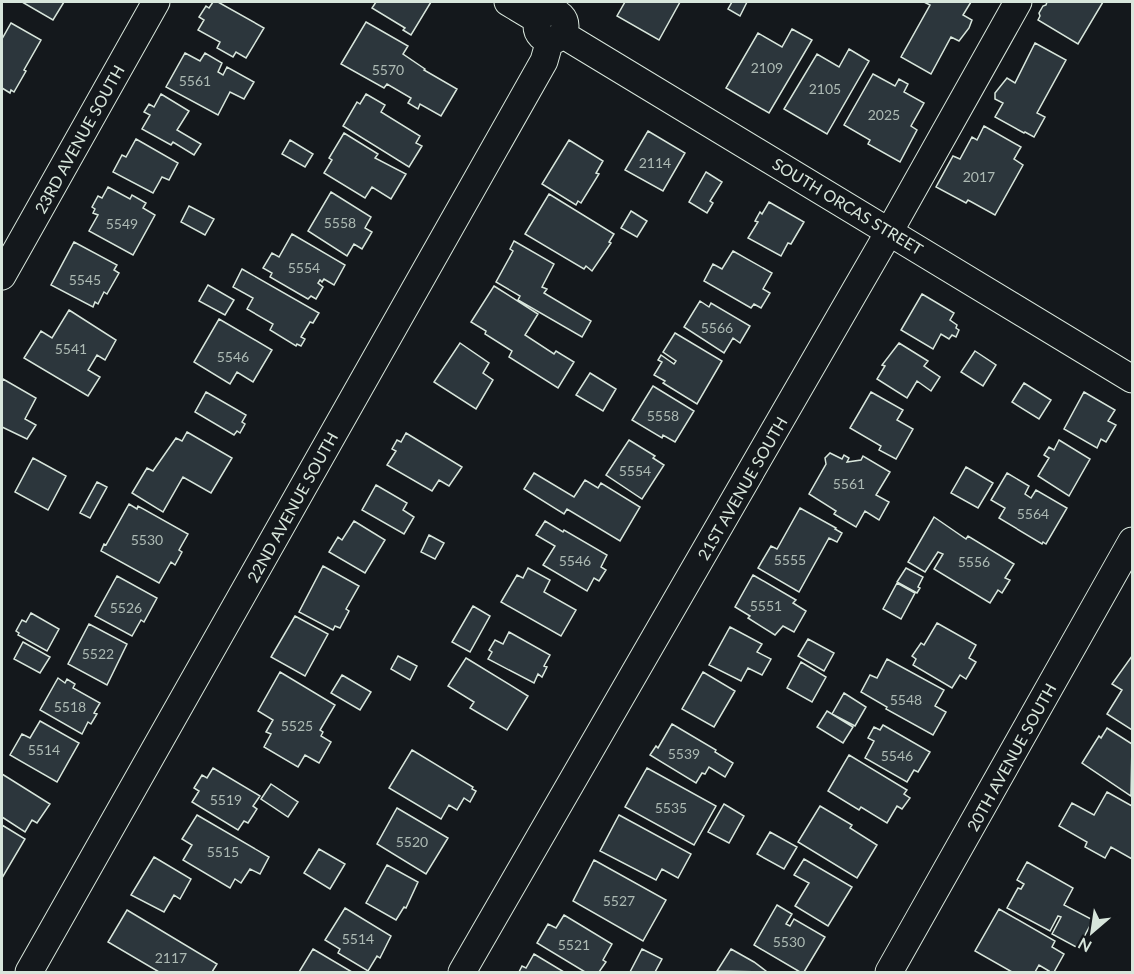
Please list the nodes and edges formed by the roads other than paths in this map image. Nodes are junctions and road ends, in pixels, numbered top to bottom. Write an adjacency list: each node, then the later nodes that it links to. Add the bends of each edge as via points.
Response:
1 (156, 2): 6 (street, 23RD AVENUE SOUTH)
2 (508, 2): 4 (street, SOUTH ORCAS STREET)
3 (1018, 2): 5 (street, 21ST AVENUE SOUTH)
4 (553, 22): 5 (street, SOUTH ORCAS STREET); 9 (street, 22ND AVENUE SOUTH, via 544,61)
5 (889, 232): 7 (street, SOUTH ORCAS STREET); 10 (street, 21ST AVENUE SOUTH)
6 (2, 276)
7 (1132, 379)
8 (1132, 541): 11 (street, 20TH AVENUE SOUTH)
9 (29, 972)
10 (462, 972)
11 (889, 972)

